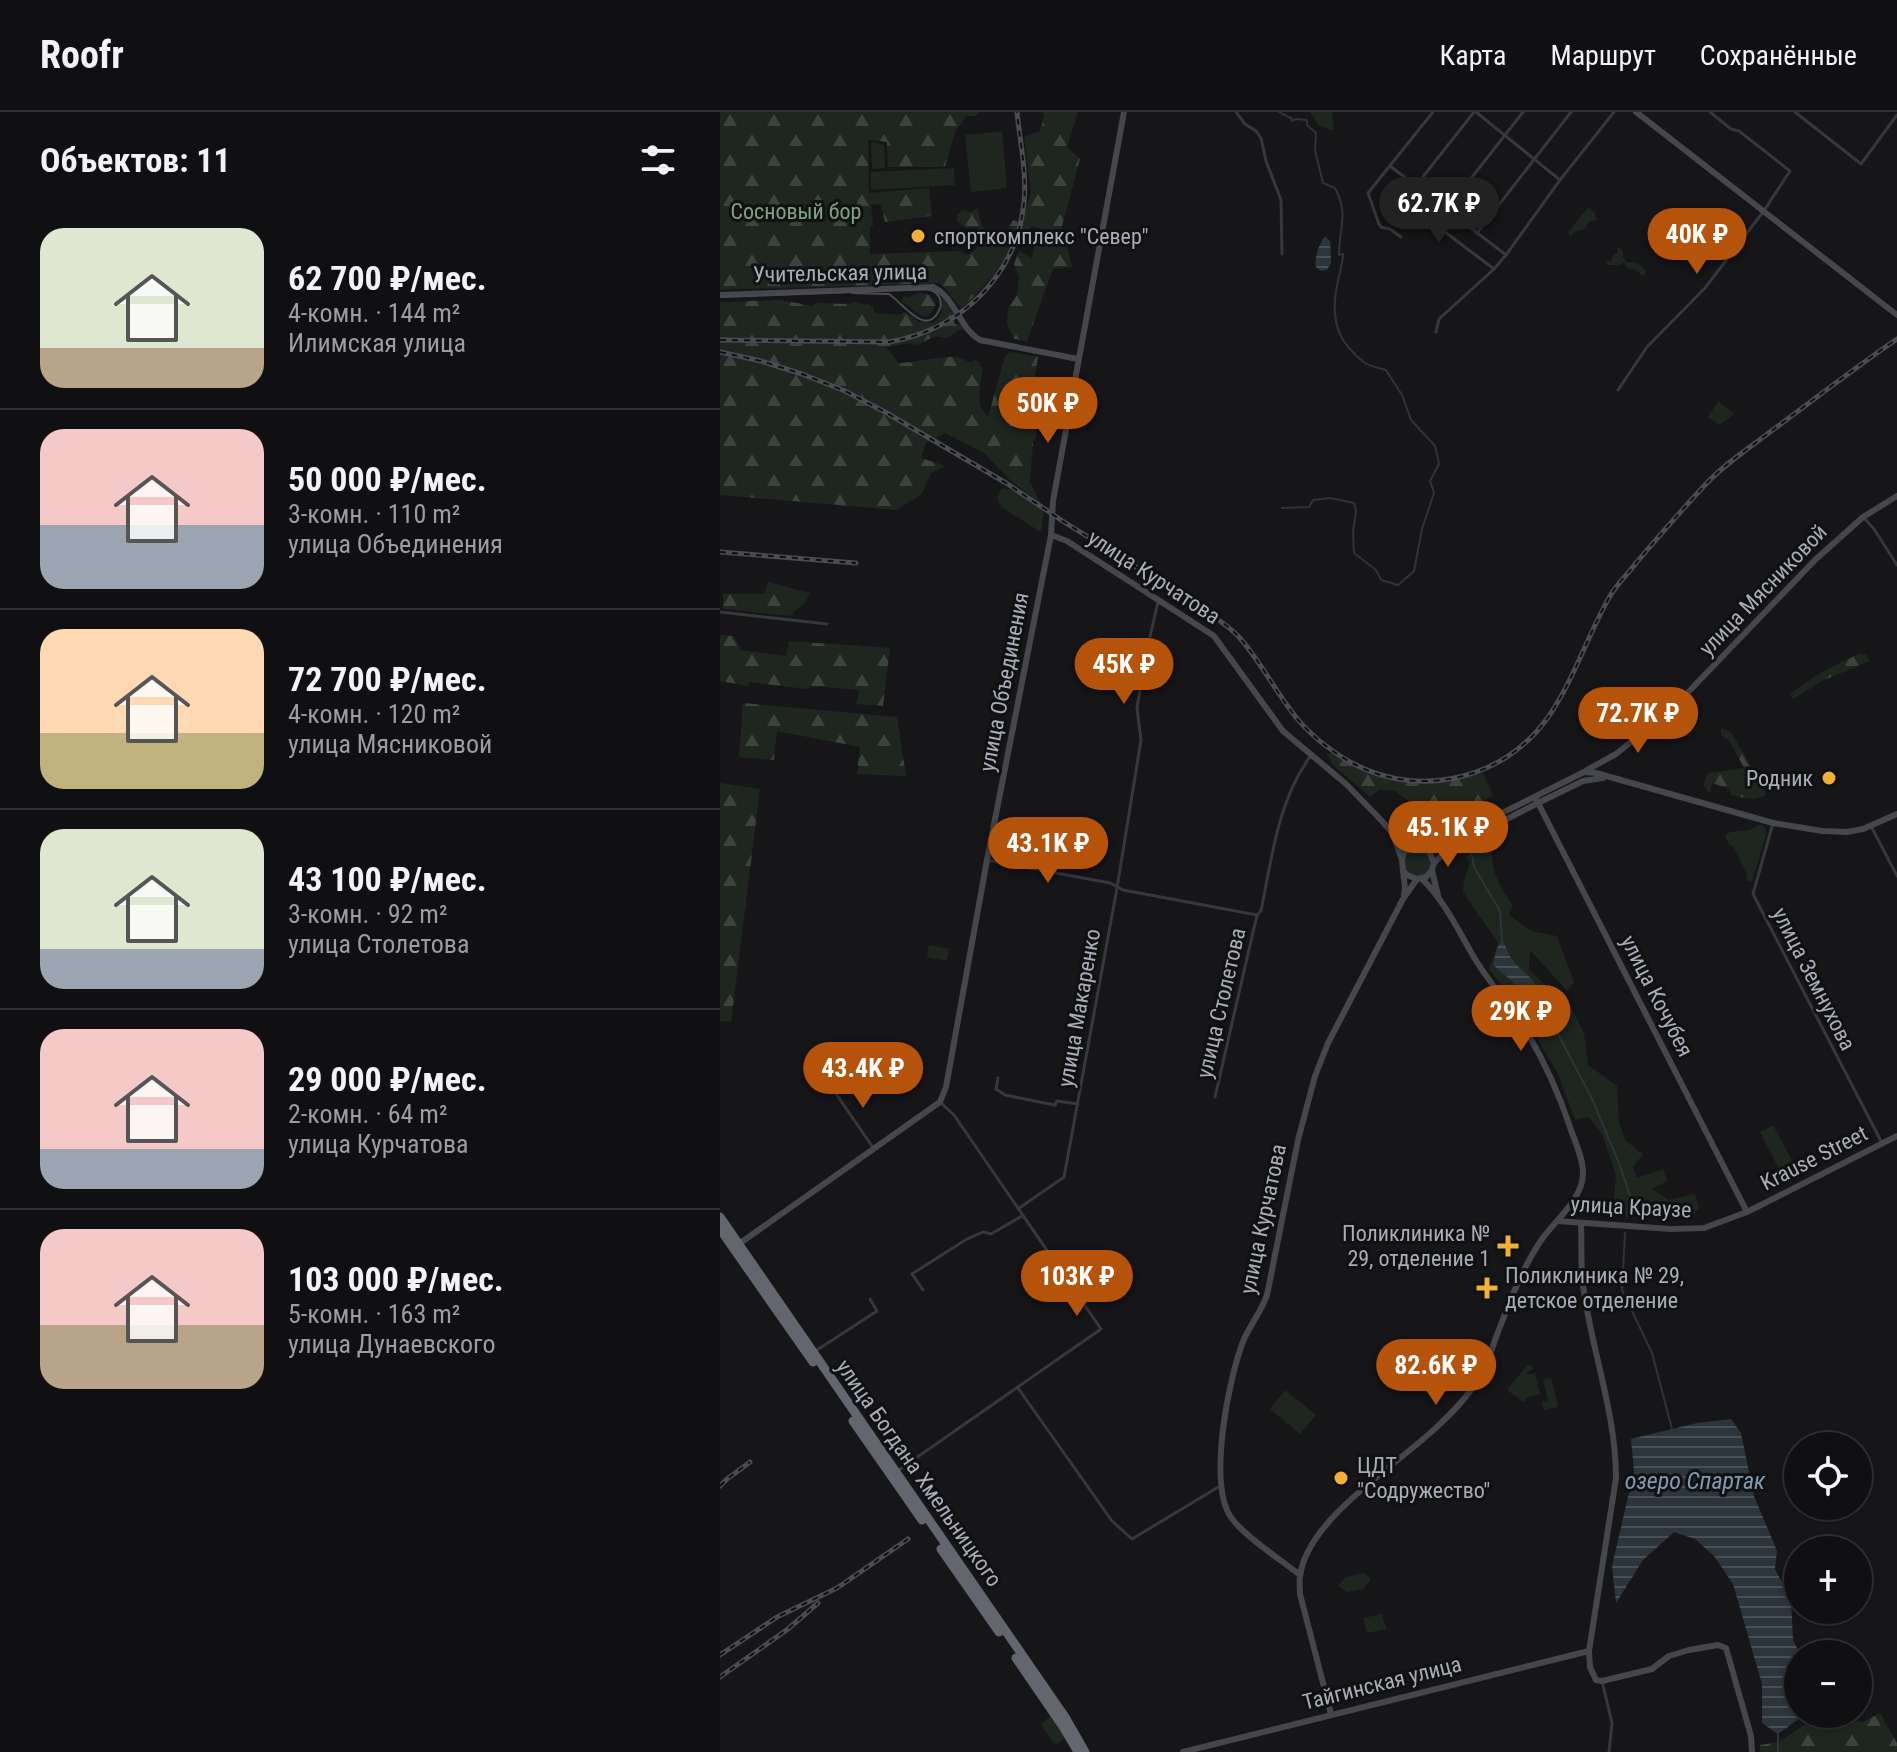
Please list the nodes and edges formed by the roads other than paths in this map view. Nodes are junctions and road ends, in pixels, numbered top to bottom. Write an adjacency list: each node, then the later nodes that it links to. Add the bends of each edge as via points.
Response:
1 (1124, 112): 27 (main road, улица Объединения)
2 (1236, 112): 21 (street, via 1261,138 1281,200)
3 (1433, 112): 14 (street)
4 (1475, 112): 12 (street); 16 (street)
5 (1523, 112): 12 (street)
6 (1571, 112): 13 (street)
7 (1614, 112): 15 (street)
8 (1636, 112): 18 (main road)
9 (1710, 112): 18 (street, via 1790,171)
10 (1795, 112): 11 (street, via 1861,164)
11 (1897, 115)
12 (1505, 136): 13 (street); 17 (street)
13 (1534, 159): 15 (street); 19 (street)
14 (1390, 166): 16 (street); 20 (street, via 1368,193 1381,227)
15 (1560, 180): 22 (street)
16 (1416, 186): 17 (street); 23 (street, via 1407,197 1412,207)
17 (1447, 209): 19 (street)
18 (1763, 212): 25 (main road); 28 (street, via 1705,288 1647,347)
19 (1477, 233): 22 (street)
20 (1401, 237)
21 (1282, 254)
22 (1506, 255): 23 (street)
23 (1494, 269): 26 (street, via 1439,319)
24 (720, 295): 27 (main road, Учительская улица, via 933,287 942,291 980,340)
25 (1896, 314)
26 (1436, 332)
27 (1078, 359): 31 (main road, улица Объединения)
28 (1618, 390)
29 (1897, 496): 30 (main road, улица Мясниковой)
30 (1863, 517): 32 (street); 37 (main road, улица Мясниковой, via 1672,709)
31 (1051, 535): 33 (main road, улица Курчатова); 45 (main road, улица Объединения)
32 (1897, 565)
33 (1158, 600): 36 (main road, улица Курчатова, via 1214,636 1283,731); 51 (street, улица Макаренко, via 1137,708 1141,740)
34 (720, 612): 35 (street)
35 (827, 624)
36 (1312, 754): 43 (main road, улица Курчатова); 54 (street, улица Столетова, via 1281,817)
37 (1584, 772): 38 (main road); 39 (main road, улица Мясниковой)
38 (1606, 777): 39 (main road, улица Мясниковой); 41 (main road)
39 (1537, 800): 44 (main road, улица Мясниковой, via 1442,843); 47 (main road, улица Мясниковой, via 1447,850); 64 (main road, улица Кочубея)
40 (1897, 814): 42 (main road)
41 (1773, 823): 42 (main road, via 1847,832); 61 (street, улица Земнухова, via 1753,894)
42 (1871, 826): 49 (street)
43 (1393, 834): 44 (main road, улица Курчатова); 46 (main road, улица Курчатова)
44 (1420, 847): 46 (main road, via 1404,853); 47 (main road, via 1433,857)
45 (987, 860): 51 (street, улица Столетова); 58 (main road, улица Объединения)
46 (1402, 860): 48 (main road)
47 (1433, 867): 50 (main road); 53 (main road)
48 (1403, 870): 50 (main road); 52 (main road)
49 (1897, 876)
50 (1420, 879): 52 (main road, улица Курчатова); 53 (main road)
51 (1117, 888): 54 (street, улица Столетова); 59 (street, улица Макаренко)
52 (1403, 899): 76 (main road, улица Курчатова, via 1315,1076 1267,1295 1245,1337 1227,1398)
53 (1439, 899): 67 (main road, via 1527,1032 1566,1116 1583,1178)
54 (1257, 915): 57 (street, улица Столетова)
55 (998, 1078): 59 (street, via 996,1089 1005,1095)
56 (830, 1085): 62 (street)
57 (1215, 1097)
58 (940, 1102): 62 (main road); 63 (street)
59 (1078, 1104): 63 (street, улица Макаренко, via 1064,1177)
60 (1897, 1136): 61 (main road, Krause Street)
61 (1882, 1143): 64 (main road, Krause Street)
62 (874, 1149): 70 (main road)
63 (1018, 1209): 65 (street)
64 (1747, 1212): 68 (main road, улица Краузе, via 1704,1228)
65 (1022, 1216): 71 (street, via 991,1234 967,1239 912,1274); 74 (street, via 1101,1329)
66 (720, 1217): 70 (highway, улица Богдана Хмельницкого)
67 (1557, 1221): 68 (main road, улица Краузе); 77 (main road, via 1529,1261 1475,1385 1433,1431 1343,1506 1313,1544)
68 (1581, 1223): 78 (main road, via 1583,1290 1616,1463)
69 (720, 1229): 70 (highway, улица Богдана Хмельницкого)
70 (736, 1246): 73 (highway, улица Богдана Хмельницкого); 75 (highway, улица Богдана Хмельницкого)
71 (923, 1290)
72 (870, 1299): 73 (street, via 877,1311)
73 (814, 1353): 75 (highway, улица Богдана Хмельницкого)
74 (1018, 1388): 75 (street); 76 (street, via 1110,1519 1132,1539)
75 (893, 1474): 81 (highway, улица Богдана Хмельницкого)
76 (1220, 1486): 77 (main road, улица Курчатова, via 1231,1518)
77 (1300, 1575): 80 (main road, via 1300,1594)
78 (1589, 1651): 79 (main road, via 1592,1675); 80 (main road, Тайгинская улица)
79 (1602, 1681): 85 (street, via 1612,1723); 86 (main road, via 1652,1669 1689,1650 1726,1648)
80 (1331, 1714): 84 (main road, Тайгинская улица)
81 (1062, 1719): 82 (highway, улица Богдана Хмельницкого); 83 (highway, улица Богдана Хмельницкого)
82 (1078, 1752)
83 (1085, 1752)
84 (1183, 1752)
85 (1609, 1752)
86 (1752, 1752)

